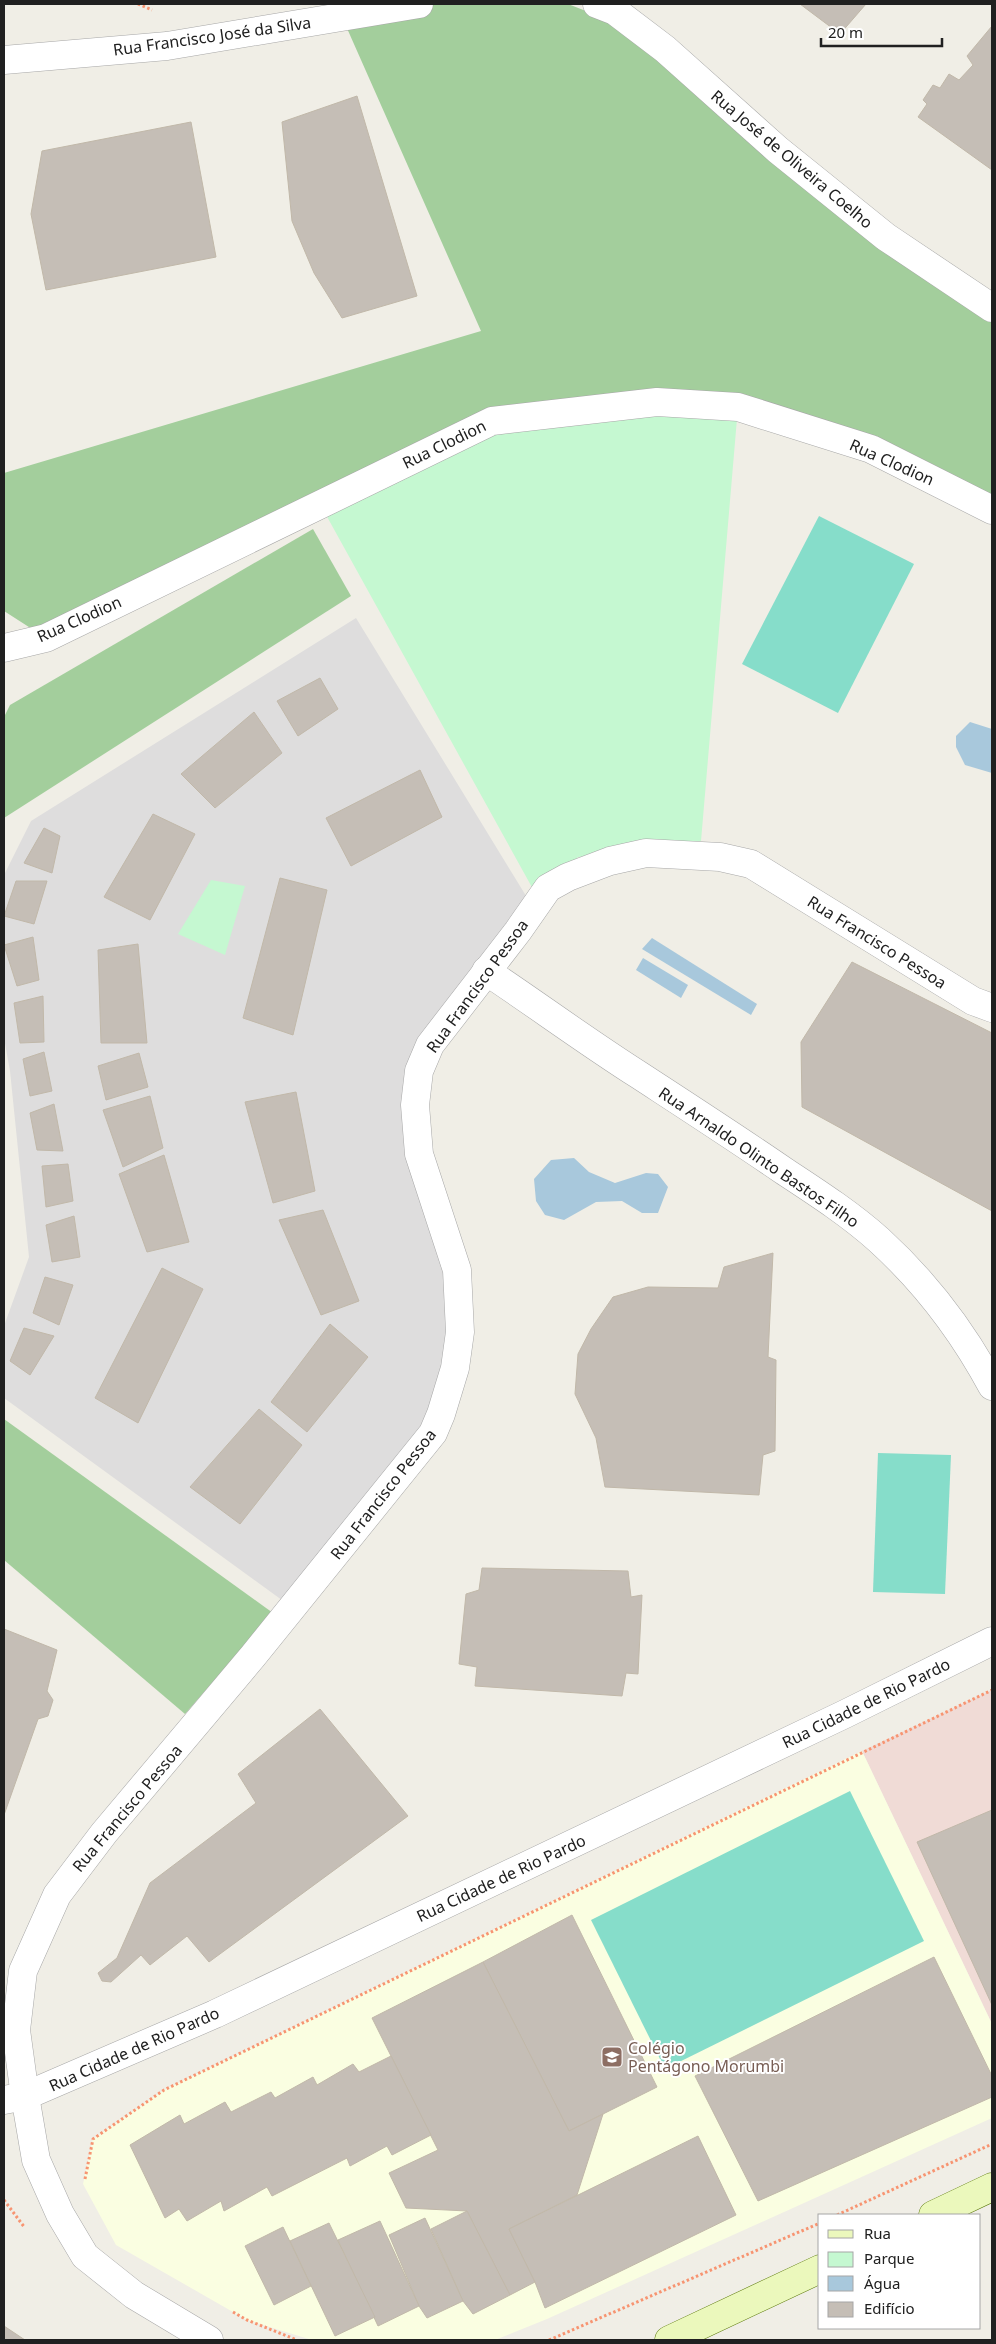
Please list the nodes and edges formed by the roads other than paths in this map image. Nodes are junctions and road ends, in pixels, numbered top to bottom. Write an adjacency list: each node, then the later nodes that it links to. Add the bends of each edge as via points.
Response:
1 (419, 4): 3 (street, Rua Francisco José da Silva, via 167,46)
2 (597, 4): 4 (street, Rua José de Oliveira Coelho, via 615,11 665,49 778,150 886,237)
3 (4, 60)
4 (992, 308)
5 (992, 510): 6 (street, Rua Clodion, via 871,449 738,407 657,402 492,421 46,638)
6 (4, 648)
7 (486, 971): 8 (street, Rua Francisco Pessoa, via 548,888 568,877 610,861 646,853 720,857 751,864 973,1001); 9 (street, Rua Arnaldo Olinto Bastos Filho, via 820,1195 879,1240 918,1280 964,1338); 11 (street, Rua Francisco Pessoa, via 430,1045 419,1071 416,1105 419,1154 457,1270 460,1332 454,1368 434,1433 57,1894 24,1971 16,2030)
8 (992, 1008)
9 (992, 1386)
10 (992, 1641): 11 (street, Rua Cidade de Rio Pardo, via 215,2014)
11 (14, 2098): 15 (street, Rua Francisco Pessoa, via 60,2214 85,2256 134,2295)
12 (992, 2187): 13 (main road)
13 (935, 2214)
14 (818, 2270): 16 (main road)
15 (208, 2340)
16 (669, 2340)

